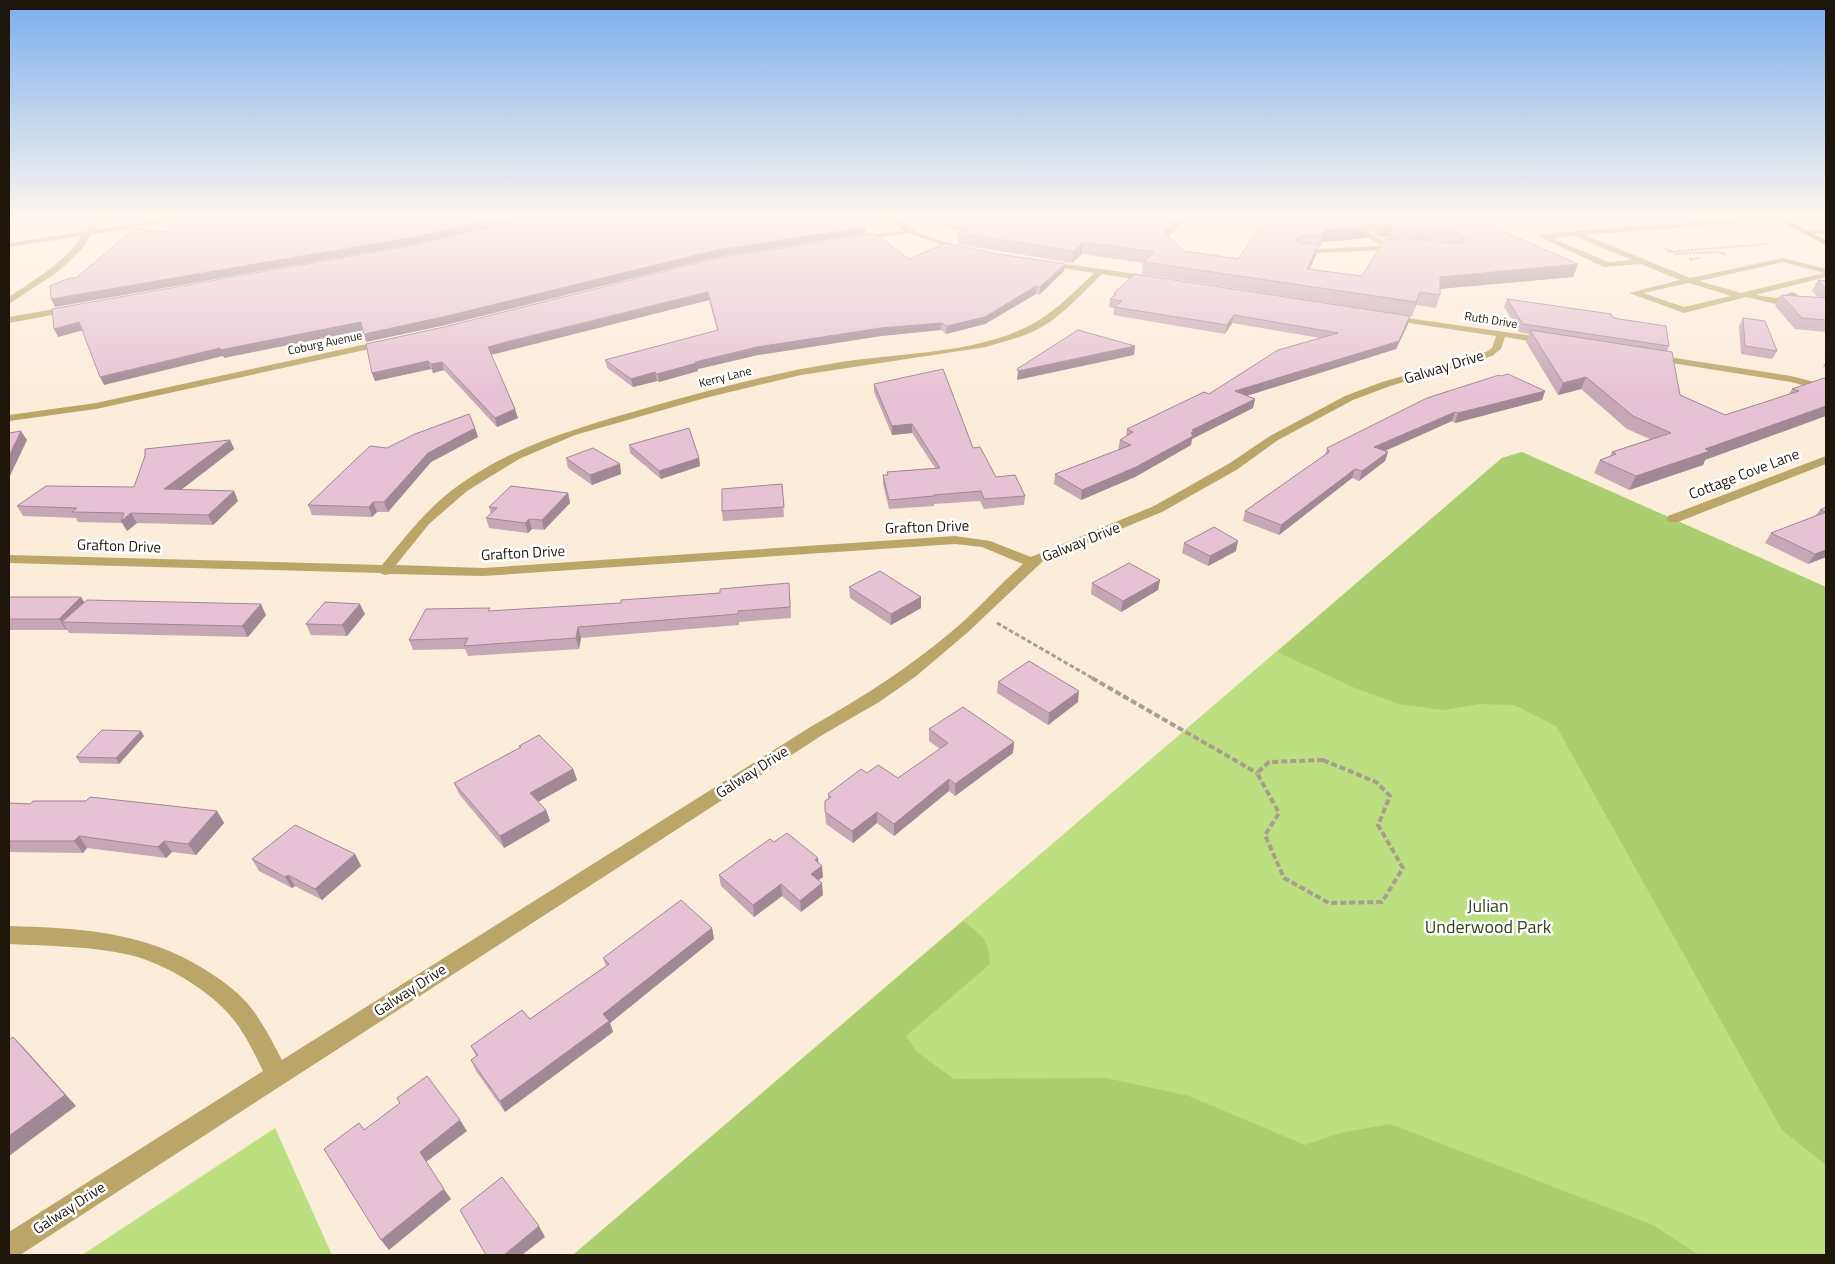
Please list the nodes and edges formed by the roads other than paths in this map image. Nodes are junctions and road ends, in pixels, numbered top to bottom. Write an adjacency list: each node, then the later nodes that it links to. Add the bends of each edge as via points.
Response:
1 (46, 276): 11 (street)
2 (1095, 276): 25 (street, Kerry Lane, via 1048,320 1012,337 964,349 834,366 773,379 571,433 542,444 484,473 455,493 430,516)
3 (1129, 276): 8 (street)
4 (1677, 276): 7 (street)
5 (1706, 276): 7 (street)
6 (1822, 276): 9 (street)
7 (1687, 280): 10 (street); 10 (street, via 1632,293 1684,310)
8 (1158, 281)
9 (1779, 287): 10 (street); 10 (street, via 1794,296 1776,301)
10 (1742, 296)
11 (9, 301)
12 (83, 307): 14 (street)
13 (1384, 316): 15 (street, Ruth Drive)
14 (9, 320)
15 (1501, 334): 17 (street, Ruth Drive); 24 (street, Galway Drive, via 1496,349 1489,354 1386,384 1336,404 1158,509)
16 (397, 340): 20 (street, Coburg Avenue, via 96,406)
17 (1556, 343)
18 (1649, 357): 19 (street, via 1791,379)
19 (1826, 388)
20 (9, 418)
21 (1826, 460): 22 (street, Cottage Cove Lane)
22 (1673, 519)
23 (9, 559): 25 (street, Grafton Drive)
24 (1033, 562): 25 (street, Grafton Drive, via 1000,547 955,540 492,572); 27 (street, Galway Drive, via 962,630 909,673)
25 (385, 571)
26 (9, 935): 27 (street, via 133,947 182,966 215,988 240,1011)
27 (277, 1075): 28 (street, Galway Drive)
28 (9, 1247)

